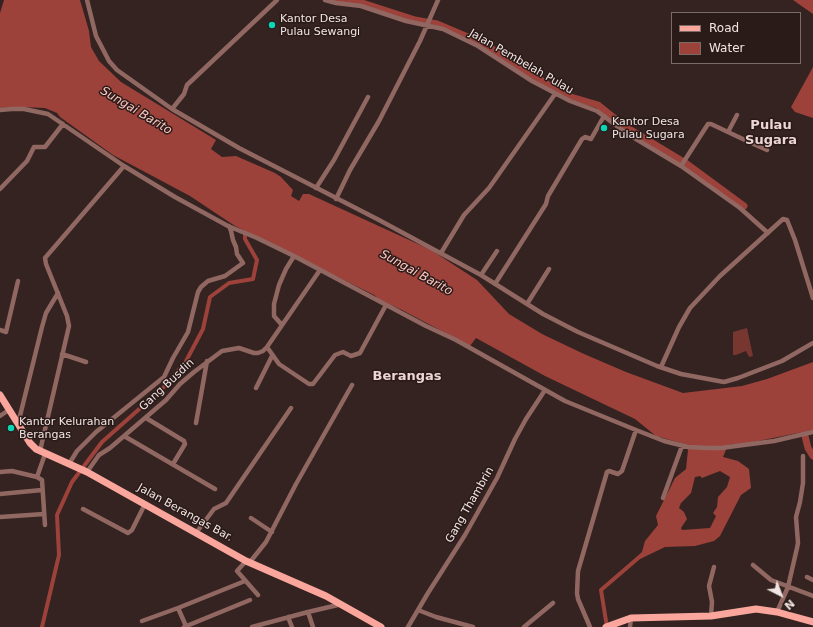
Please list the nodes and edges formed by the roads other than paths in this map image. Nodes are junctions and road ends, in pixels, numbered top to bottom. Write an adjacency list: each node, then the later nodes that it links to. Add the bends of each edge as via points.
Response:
1 (87, 0): 8 (street, via 96,36 109,61 117,70)
2 (277, 0): 8 (street, via 187,86 184,94)
3 (325, 0): 5 (street, Jalan Pembelah Pulau, via 361,6 406,21)
4 (438, 0): 5 (street)
5 (428, 23): 6 (street, Jalan Pembelah Pulau, via 478,46); 19 (street)
6 (555, 94): 11 (street, Jalan Pembelah Pulau); 23 (street, via 489,188 464,215)
7 (368, 96): 17 (street)
8 (172, 108): 17 (street, via 238,148)
9 (0, 110): 12 (street, via 37,111 48,114)
10 (738, 114): 13 (street)
11 (604, 116): 15 (street, Jalan Pembelah Pulau, via 626,134); 29 (street, via 591,139 582,139 548,196 546,204)
12 (63, 124): 16 (street); 18 (street, via 44,147 33,149 27,161)
13 (728, 132): 14 (street); 15 (street, via 708,124)
14 (767, 150)
15 (683, 163): 21 (street, Jalan Pembelah Pulau)
16 (124, 166): 20 (street, via 175,198); 30 (street, via 46,256 46,264)
17 (316, 188): 19 (street)
18 (0, 189)
19 (336, 199): 23 (street)
20 (229, 226): 24 (street); 60 (street, via 237,254 243,263 225,276 208,281 201,287 188,332 164,377 96,432 77,452)
21 (768, 233): 31 (street, via 783,219 787,220); 42 (street, via 720,276 690,308)
22 (497, 251): 27 (street)
23 (441, 253): 27 (street)
24 (294, 256): 26 (street); 34 (street, via 279,285 274,304 274,316)
25 (549, 269): 32 (street)
26 (320, 270): 33 (street); 34 (street)
27 (481, 275): 29 (street)
28 (18, 281): 35 (street, via 6,332)
29 (495, 284): 32 (street)
30 (58, 293): 38 (street, via 69,321); 52 (street, via 44,320)
31 (813, 298)
32 (527, 304): 42 (street, via 578,332)
33 (386, 305): 39 (street, via 360,353 350,356 343,352 335,355 312,384 279,364); 45 (street)
34 (282, 325): 37 (street)
35 (0, 330)
36 (813, 343): 42 (street, via 787,359 724,382)
37 (267, 347): 39 (street); 40 (street, Gang Busdin, via 258,353 239,348 226,349)
38 (62, 354): 41 (street); 57 (street)
39 (272, 356): 44 (street)
40 (208, 361): 50 (street, Gang Busdin, via 180,384); 51 (street)
41 (86, 362)
42 (661, 367)
43 (352, 385): 74 (street)
44 (256, 388)
45 (546, 390): 53 (street, via 565,401); 89 (street, Gang Thambrin, via 526,419 465,535)
46 (0, 395): 48 (main road, Jalan Berangas Bar.)
47 (291, 408): 75 (street, via 227,502 214,509)
48 (9, 410): 49 (street); 52 (main road, Jalan Berangas Bar.)
49 (0, 416)
50 (146, 418): 55 (street, Gang Busdin); 59 (street, via 184,441 185,444)
51 (196, 423)
52 (18, 424): 57 (main road, Jalan Berangas Bar., via 33,448)
53 (636, 430): 56 (street); 106 (street, via 622,471 618,474 607,472 578,571 578,599)
54 (813, 432): 56 (street, via 774,441 721,448)
55 (124, 436): 59 (street); 61 (street, Gang Busdin, via 99,455)
56 (682, 446): 67 (street)
57 (43, 453): 60 (main road, Jalan Berangas Bar.); 63 (street)
58 (803, 456): 82 (street, via 800,502 796,517 798,543)
59 (173, 464): 65 (street)
60 (71, 465): 61 (main road, Jalan Berangas Bar.)
61 (85, 471): 68 (main road, Jalan Berangas Bar.)
62 (0, 472): 63 (street, via 12,470)
63 (38, 477): 64 (street, via 42,480)
64 (42, 490): 66 (street); 70 (street)
65 (215, 490)
66 (0, 494)
67 (662, 498)
68 (145, 504): 69 (street, via 128,533); 75 (main road, Jalan Berangas Bar.)
69 (83, 509)
70 (44, 514): 71 (street); 73 (street)
71 (0, 517)
72 (251, 518): 74 (street)
73 (45, 525)
74 (272, 532): 76 (street)
75 (196, 533): 76 (main road, Jalan Berangas Bar.)
76 (248, 562): 81 (street, via 238,571); 87 (main road, Jalan Berangas Bar.)
77 (753, 566): 82 (street, via 770,580)
78 (714, 567): 92 (street, via 709,586)
79 (807, 577): 80 (street)
80 (813, 580)
81 (245, 581): 83 (street); 88 (street)
82 (788, 587): 84 (street); 91 (street)
83 (258, 595)
84 (813, 596)
85 (250, 600): 98 (street)
86 (553, 603): 105 (street)
87 (342, 604): 90 (street); 102 (main road, Jalan Berangas Bar.)
88 (178, 608): 95 (street); 98 (street)
89 (418, 610): 103 (street, Gang Thambrin); 104 (street)
90 (308, 612): 93 (street); 101 (street)
91 (776, 612): 92 (main road, via 748,609); 96 (main road)
92 (711, 616): 94 (main road)
93 (288, 617): 97 (street); 100 (street)
94 (631, 618): 107 (main road); 108 (street)
95 (142, 621)
96 (813, 622)
97 (266, 625): 99 (street)
98 (185, 627)
99 (252, 627)
100 (292, 627)
101 (313, 627)
102 (381, 627)
103 (408, 627)
104 (473, 627)
105 (524, 627)
106 (590, 627)
107 (606, 627)
108 (630, 627)

